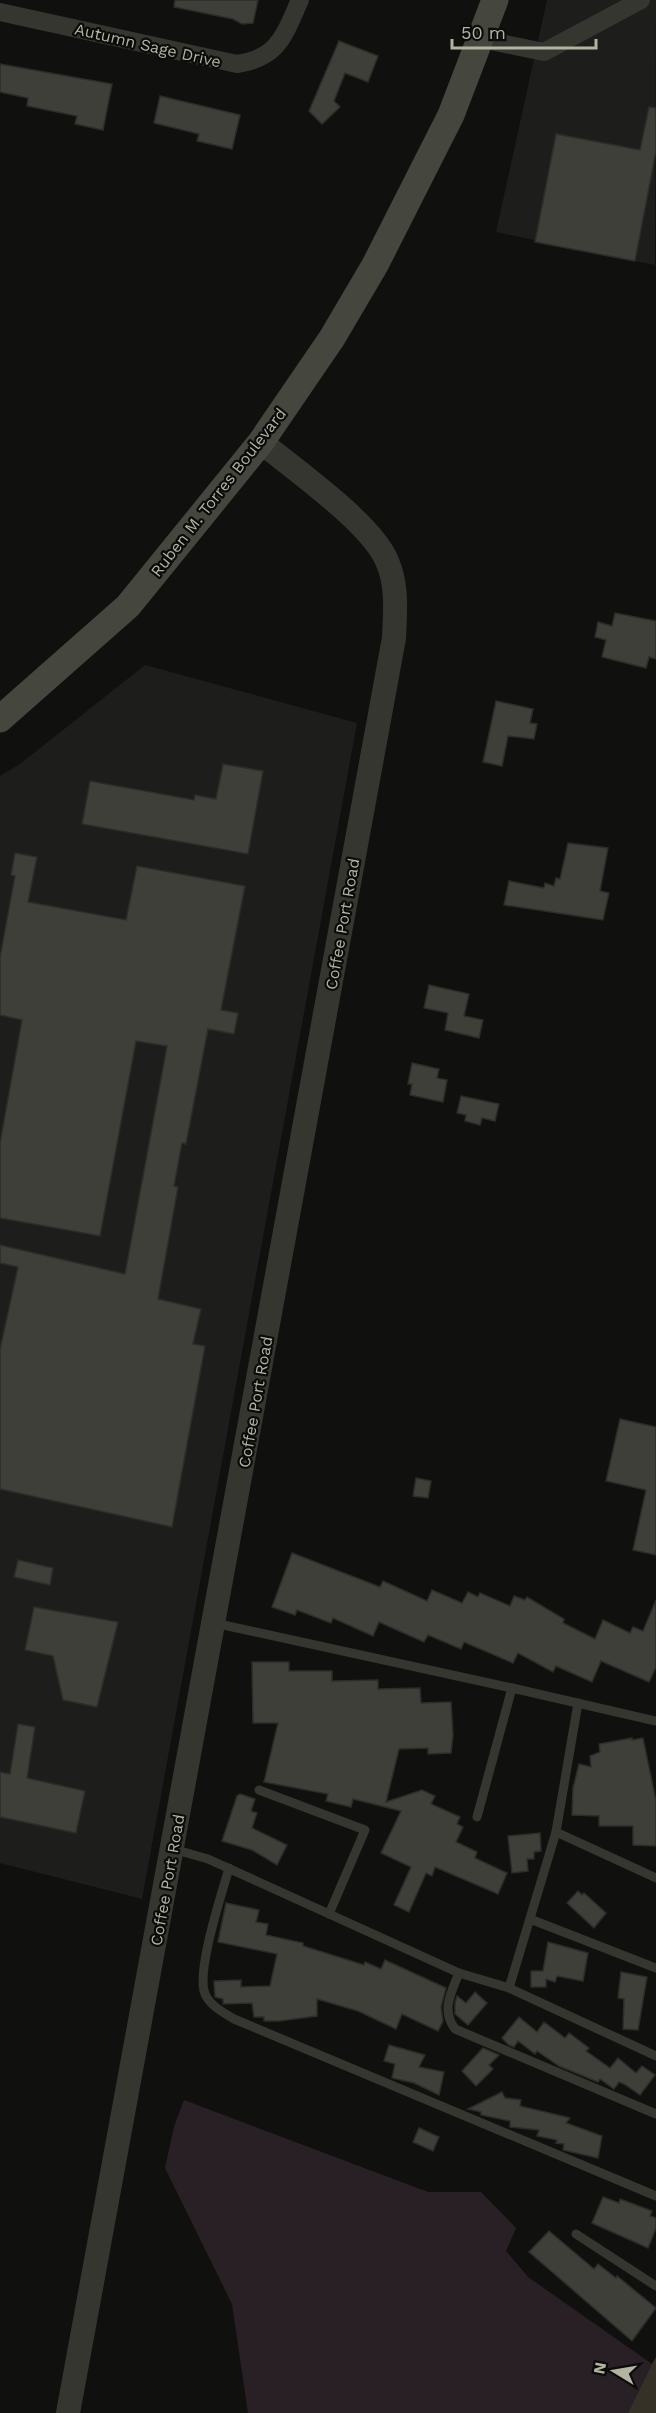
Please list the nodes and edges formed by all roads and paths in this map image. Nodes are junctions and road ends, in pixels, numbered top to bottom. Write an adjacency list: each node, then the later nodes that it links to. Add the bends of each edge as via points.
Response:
1 (300, 0): 4 (street, Autumn Sage Drive, via 281,40 269,54 237,64)
2 (495, 0): 5 (main road, Ruben M. Torres Boulevard)
3 (640, 0): 5 (street, via 615,10 544,52)
4 (0, 12)
5 (481, 39): 6 (main road, Ruben M. Torres Boulevard, via 451,115 375,265 332,338)
6 (261, 442): 7 (main road, Ruben M. Torres Boulevard, via 128,606); 8 (street, Coffee Port Road, via 365,530 387,561 396,597 394,638)
7 (0, 719)
8 (214, 1623): 9 (lane); 15 (street, Coffee Port Road)
9 (512, 1688): 10 (lane); 13 (lane)
10 (578, 1703): 11 (lane); 14 (lane)
11 (656, 1720)
12 (259, 1790): 18 (lane, via 365,1830)
13 (477, 1817)
14 (556, 1832): 17 (lane); 19 (lane)
15 (173, 1849): 16 (lane); 28 (street, Coffee Port Road)
16 (229, 1868): 18 (lane); 25 (lane, via 206,1955 204,1991 214,2007 234,2019)
17 (656, 1878)
18 (329, 1914): 21 (lane)
19 (530, 1919): 20 (lane); 22 (lane)
20 (656, 1968)
21 (459, 1973): 22 (lane); 24 (lane, via 447,2003 448,2019 455,2029)
22 (509, 1988): 23 (lane)
23 (656, 2056)
24 (656, 2114)
25 (656, 2196)
26 (576, 2234): 27 (lane)
27 (656, 2286)
28 (68, 2413)

